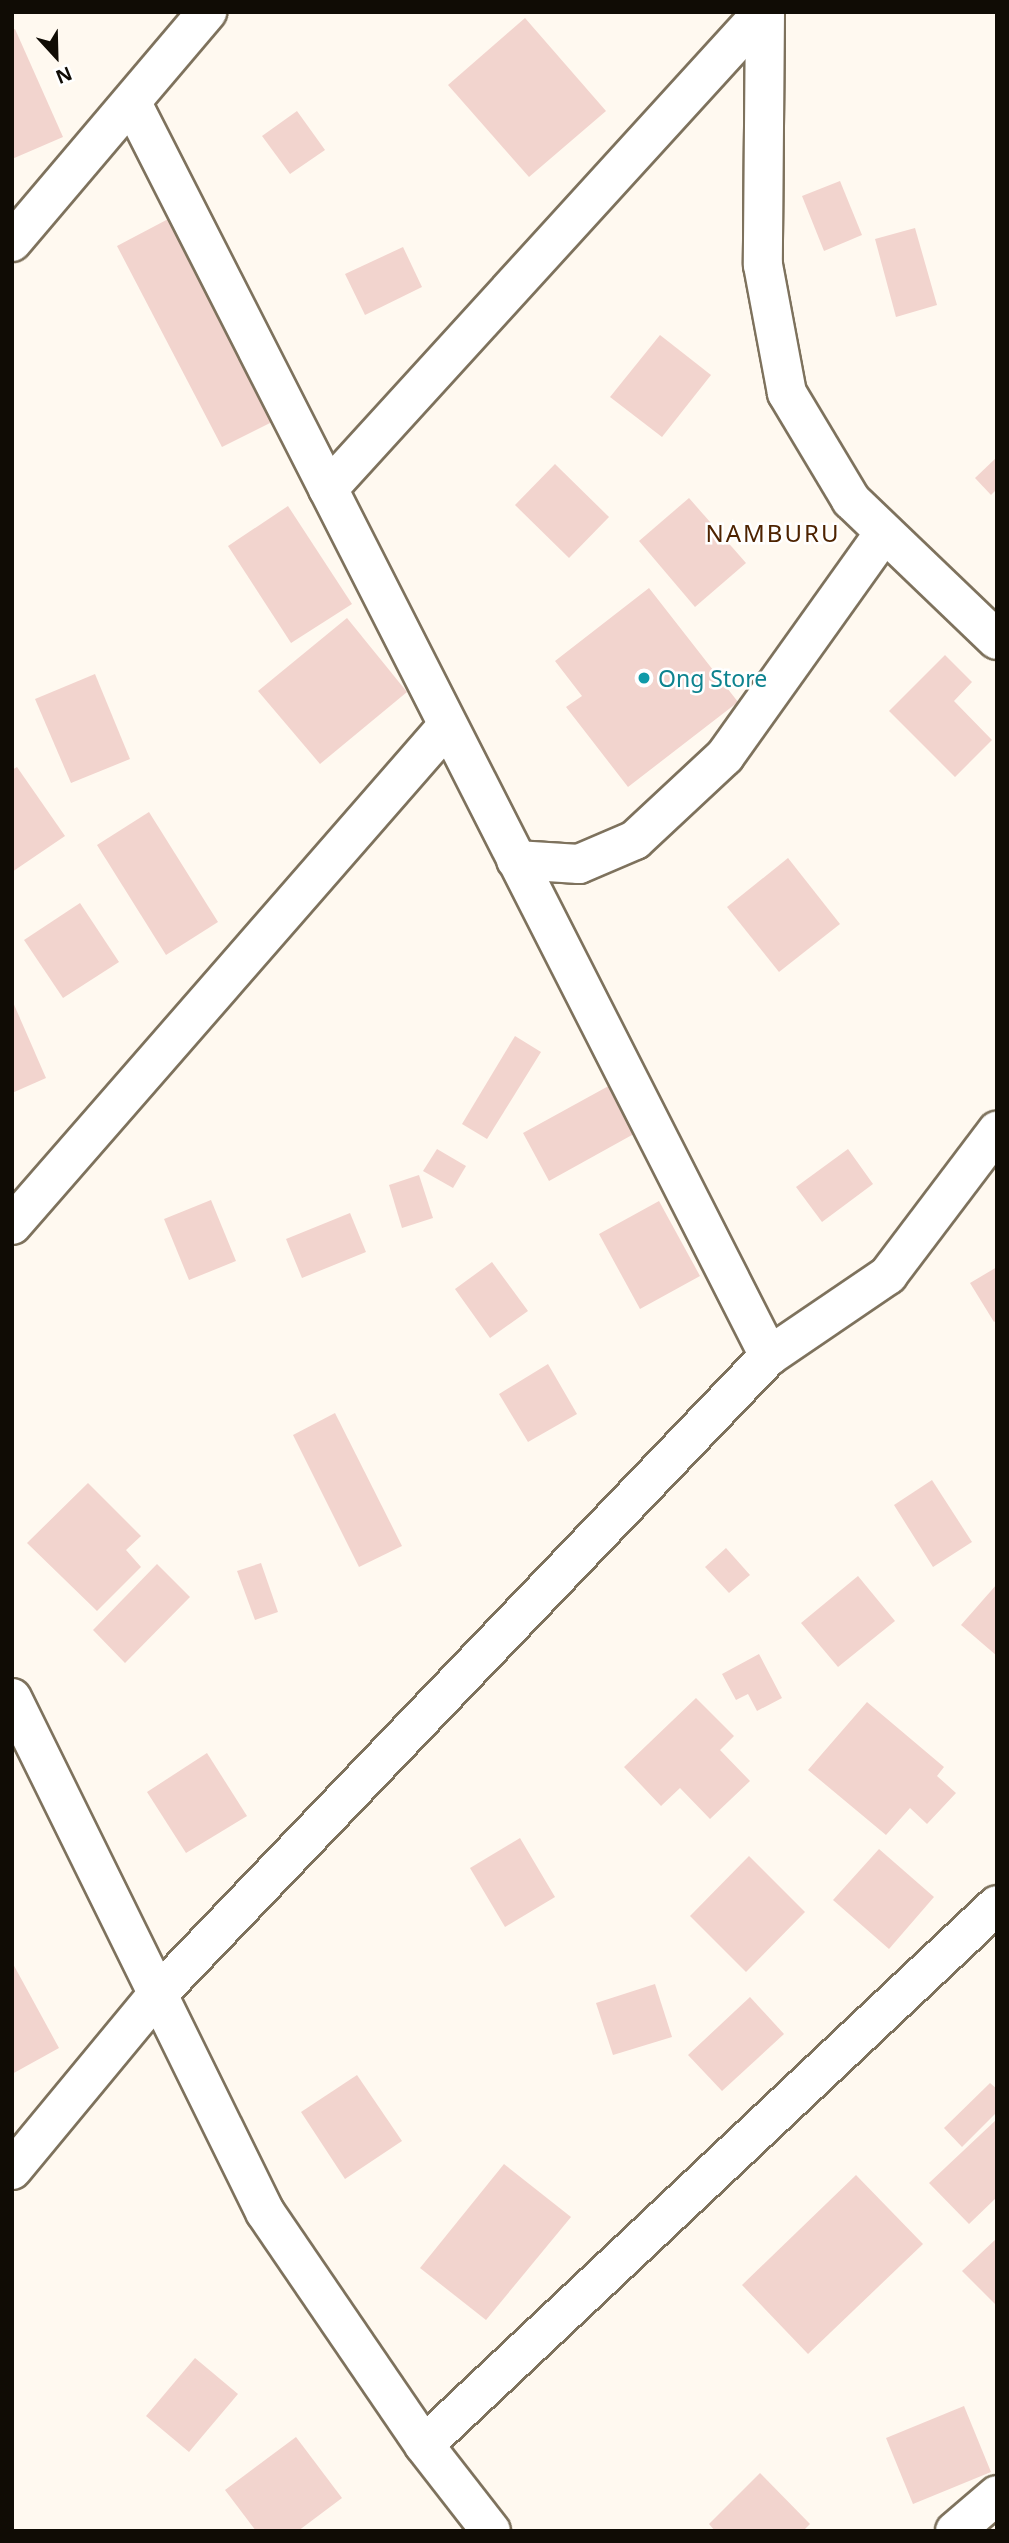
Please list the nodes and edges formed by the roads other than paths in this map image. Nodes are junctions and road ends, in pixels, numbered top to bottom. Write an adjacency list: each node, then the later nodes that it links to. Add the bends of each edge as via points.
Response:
1 (207, 12): 3 (street)
2 (764, 12): 5 (street); 6 (street, via 763,265 787,393 851,499)
3 (132, 103): 4 (street); 5 (street)
4 (12, 242)
5 (328, 489): 8 (street)
6 (884, 533): 7 (street); 9 (street, via 726,757 635,840 579,864)
7 (997, 640)
8 (448, 725): 9 (street); 11 (street)
9 (516, 860): 12 (street)
10 (997, 1130): 12 (street, via 888,1275)
11 (12, 1225)
12 (769, 1356): 15 (street)
13 (12, 1698): 15 (street)
14 (997, 1905): 17 (street)
15 (157, 1995): 16 (street); 17 (street, via 265,2212)
16 (12, 2170)
17 (424, 2445): 19 (street)
18 (997, 2495): 20 (street)
19 (491, 2531)
20 (955, 2531)

